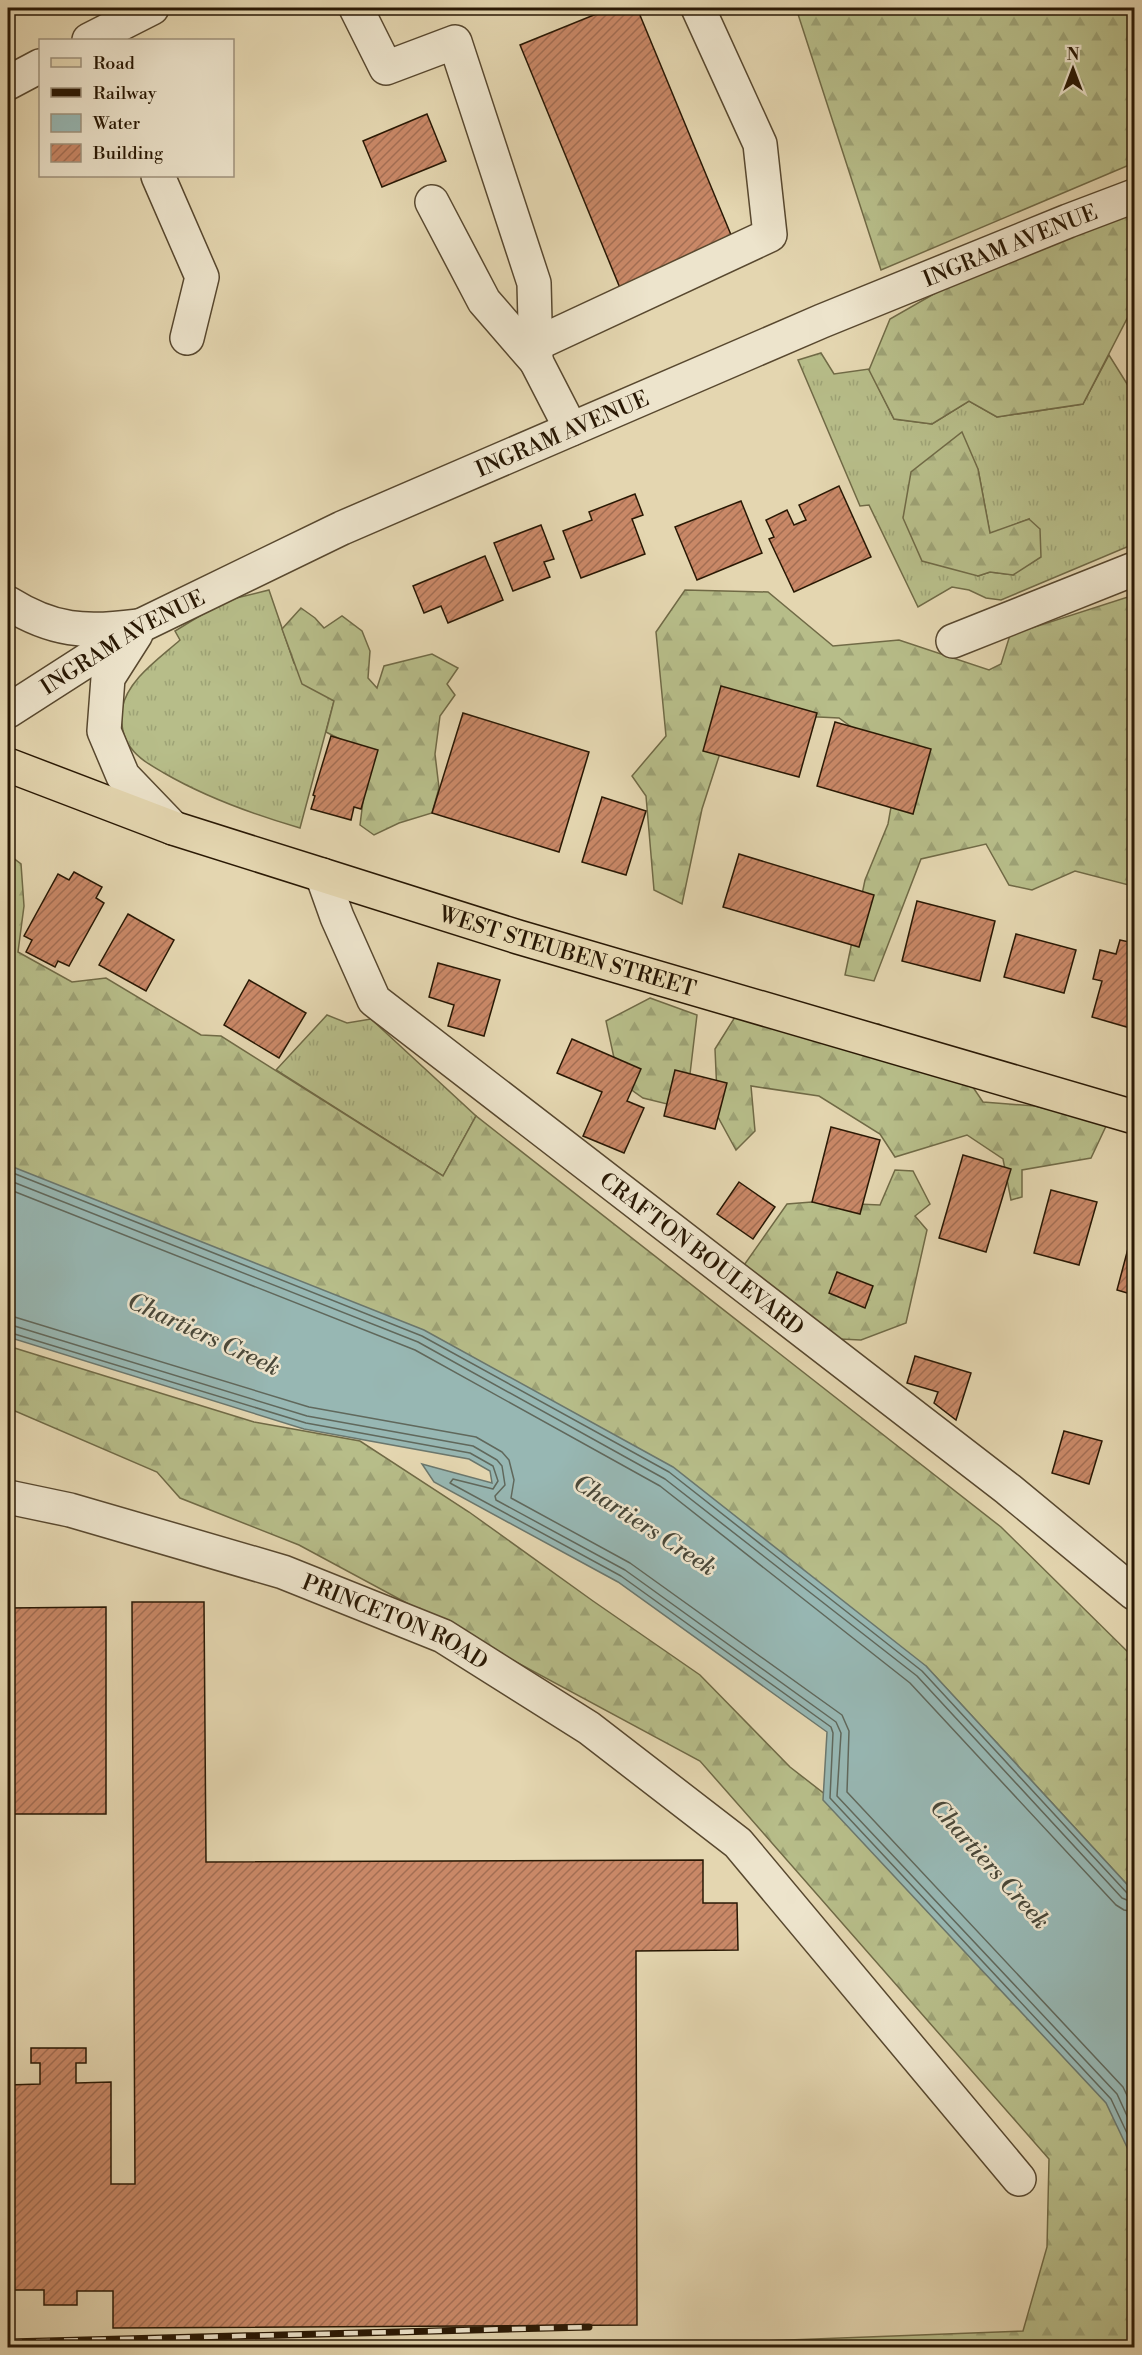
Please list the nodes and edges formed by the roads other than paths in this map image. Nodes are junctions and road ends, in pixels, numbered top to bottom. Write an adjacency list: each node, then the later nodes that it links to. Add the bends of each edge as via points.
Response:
1 (152, 8): 4 (street)
2 (356, 8): 11 (street, via 386,68 455,42 534,283)
3 (698, 8): 11 (street, via 760,144 770,235)
4 (96, 39)
5 (39, 67): 6 (street)
6 (8, 83)
7 (158, 177): 10 (street, via 202,277)
8 (1134, 196): 12 (street, INGRAM AVENUE, via 822,321)
9 (432, 202): 11 (street, via 484,301)
10 (187, 338)
11 (536, 352): 12 (street)
12 (571, 429): 15 (street, INGRAM AVENUE, via 342,528)
13 (1134, 569): 16 (street)
14 (8, 603): 15 (street, via 29,616 67,628 105,630)
15 (142, 625): 17 (street, INGRAM AVENUE); 19 (street, via 108,678 104,731 123,776)
16 (953, 641)
17 (8, 711)
18 (8, 765): 19 (main road, WEST STEUBEN STREET)
19 (173, 828): 20 (main road, WEST STEUBEN STREET)
20 (322, 875): 21 (main road, WEST STEUBEN STREET, via 518,937); 23 (street, CRAFTON BOULEVARD, via 374,1000 1008,1489)
21 (1134, 1117)
22 (8, 1497): 24 (street, PRINCETON ROAD, via 70,1510 283,1572 443,1636 589,1728 738,1843)
23 (1134, 1593)
24 (1019, 2179)

